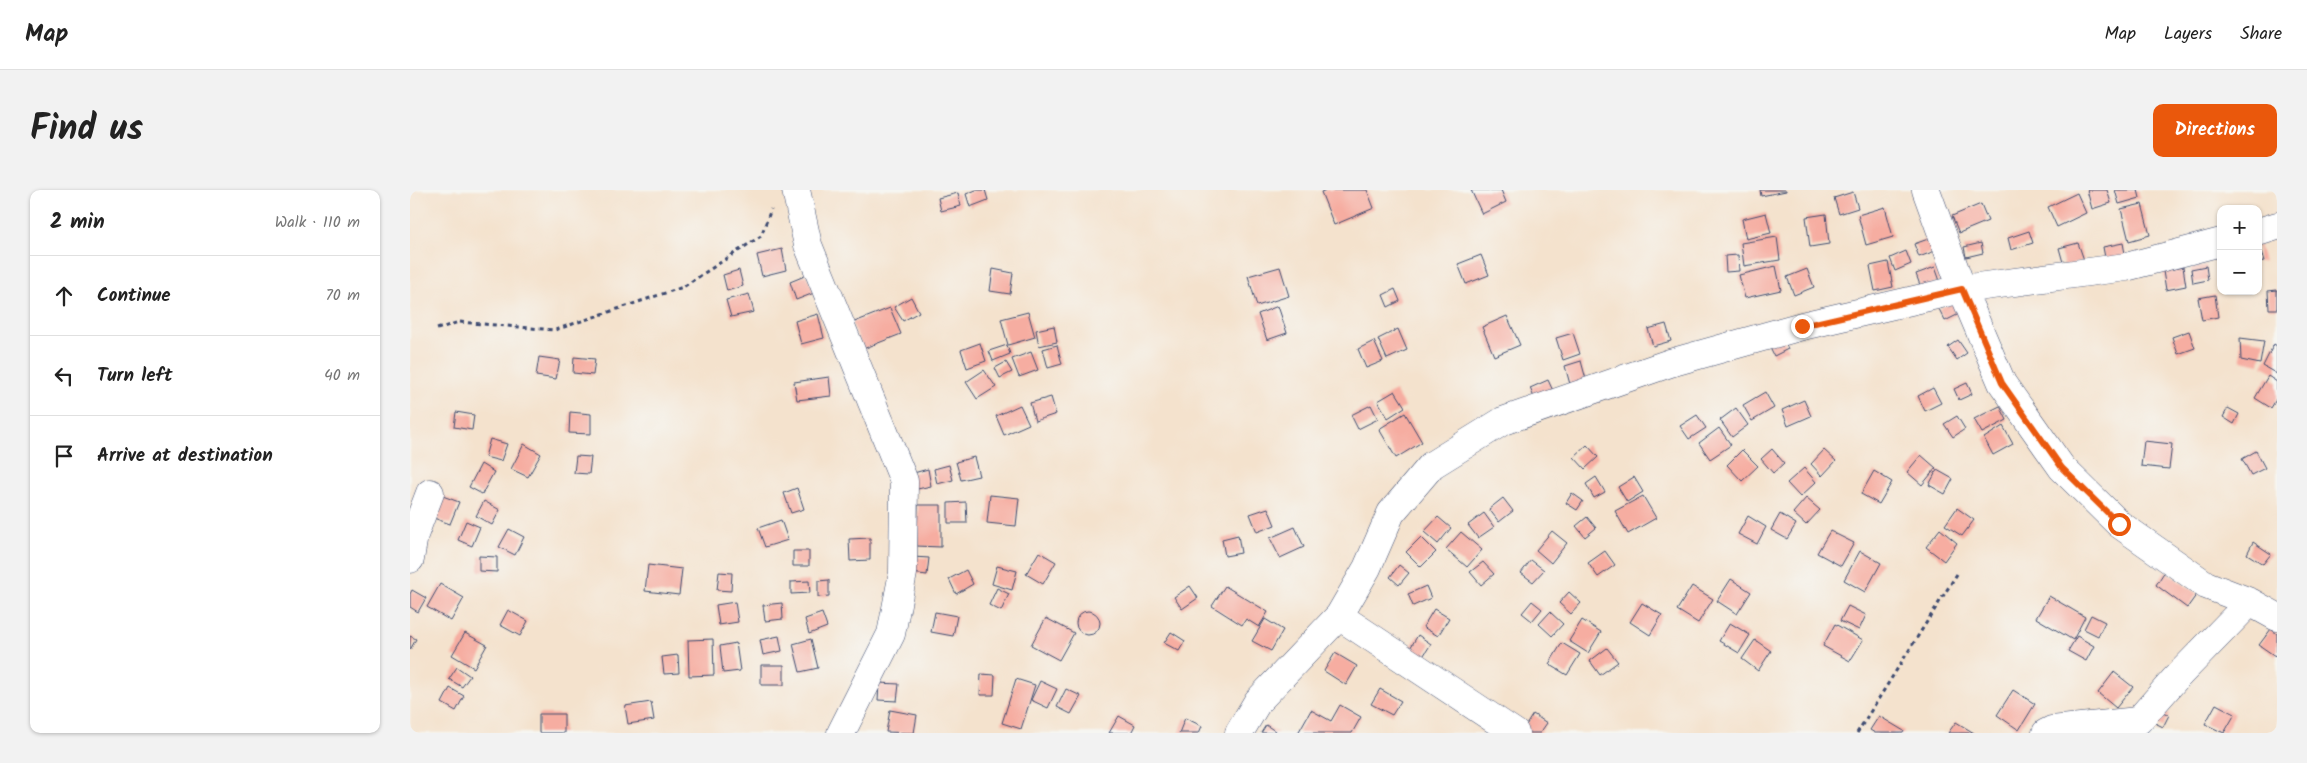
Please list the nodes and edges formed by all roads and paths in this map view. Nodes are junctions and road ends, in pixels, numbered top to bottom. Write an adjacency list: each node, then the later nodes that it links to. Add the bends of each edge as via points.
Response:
1 (796, 190): 15 (street, via 808,245 904,482 903,573 891,634)
2 (1926, 190): 7 (street)
3 (772, 209): 8 (path, via 761,236 683,287 555,330 459,322)
4 (2277, 226): 5 (street)
5 (2262, 231)
6 (2217, 243): 7 (street, via 2126,267)
7 (1962, 289): 12 (street, via 2002,383 2062,468 2119,524 2206,585); 13 (street, via 1802,326 1680,361 1503,421 1432,465 1391,513 1367,568)
8 (437, 329)
9 (430, 493): 10 (street, via 414,535)
10 (410, 559)
11 (1957, 574): 18 (path)
12 (2250, 602): 14 (street); 19 (street, via 2138,721)
13 (1339, 616): 16 (street, via 1258,701); 17 (street)
14 (2277, 617)
15 (841, 733)
16 (1240, 733)
17 (1515, 733)
18 (1857, 733)
19 (2046, 733)

